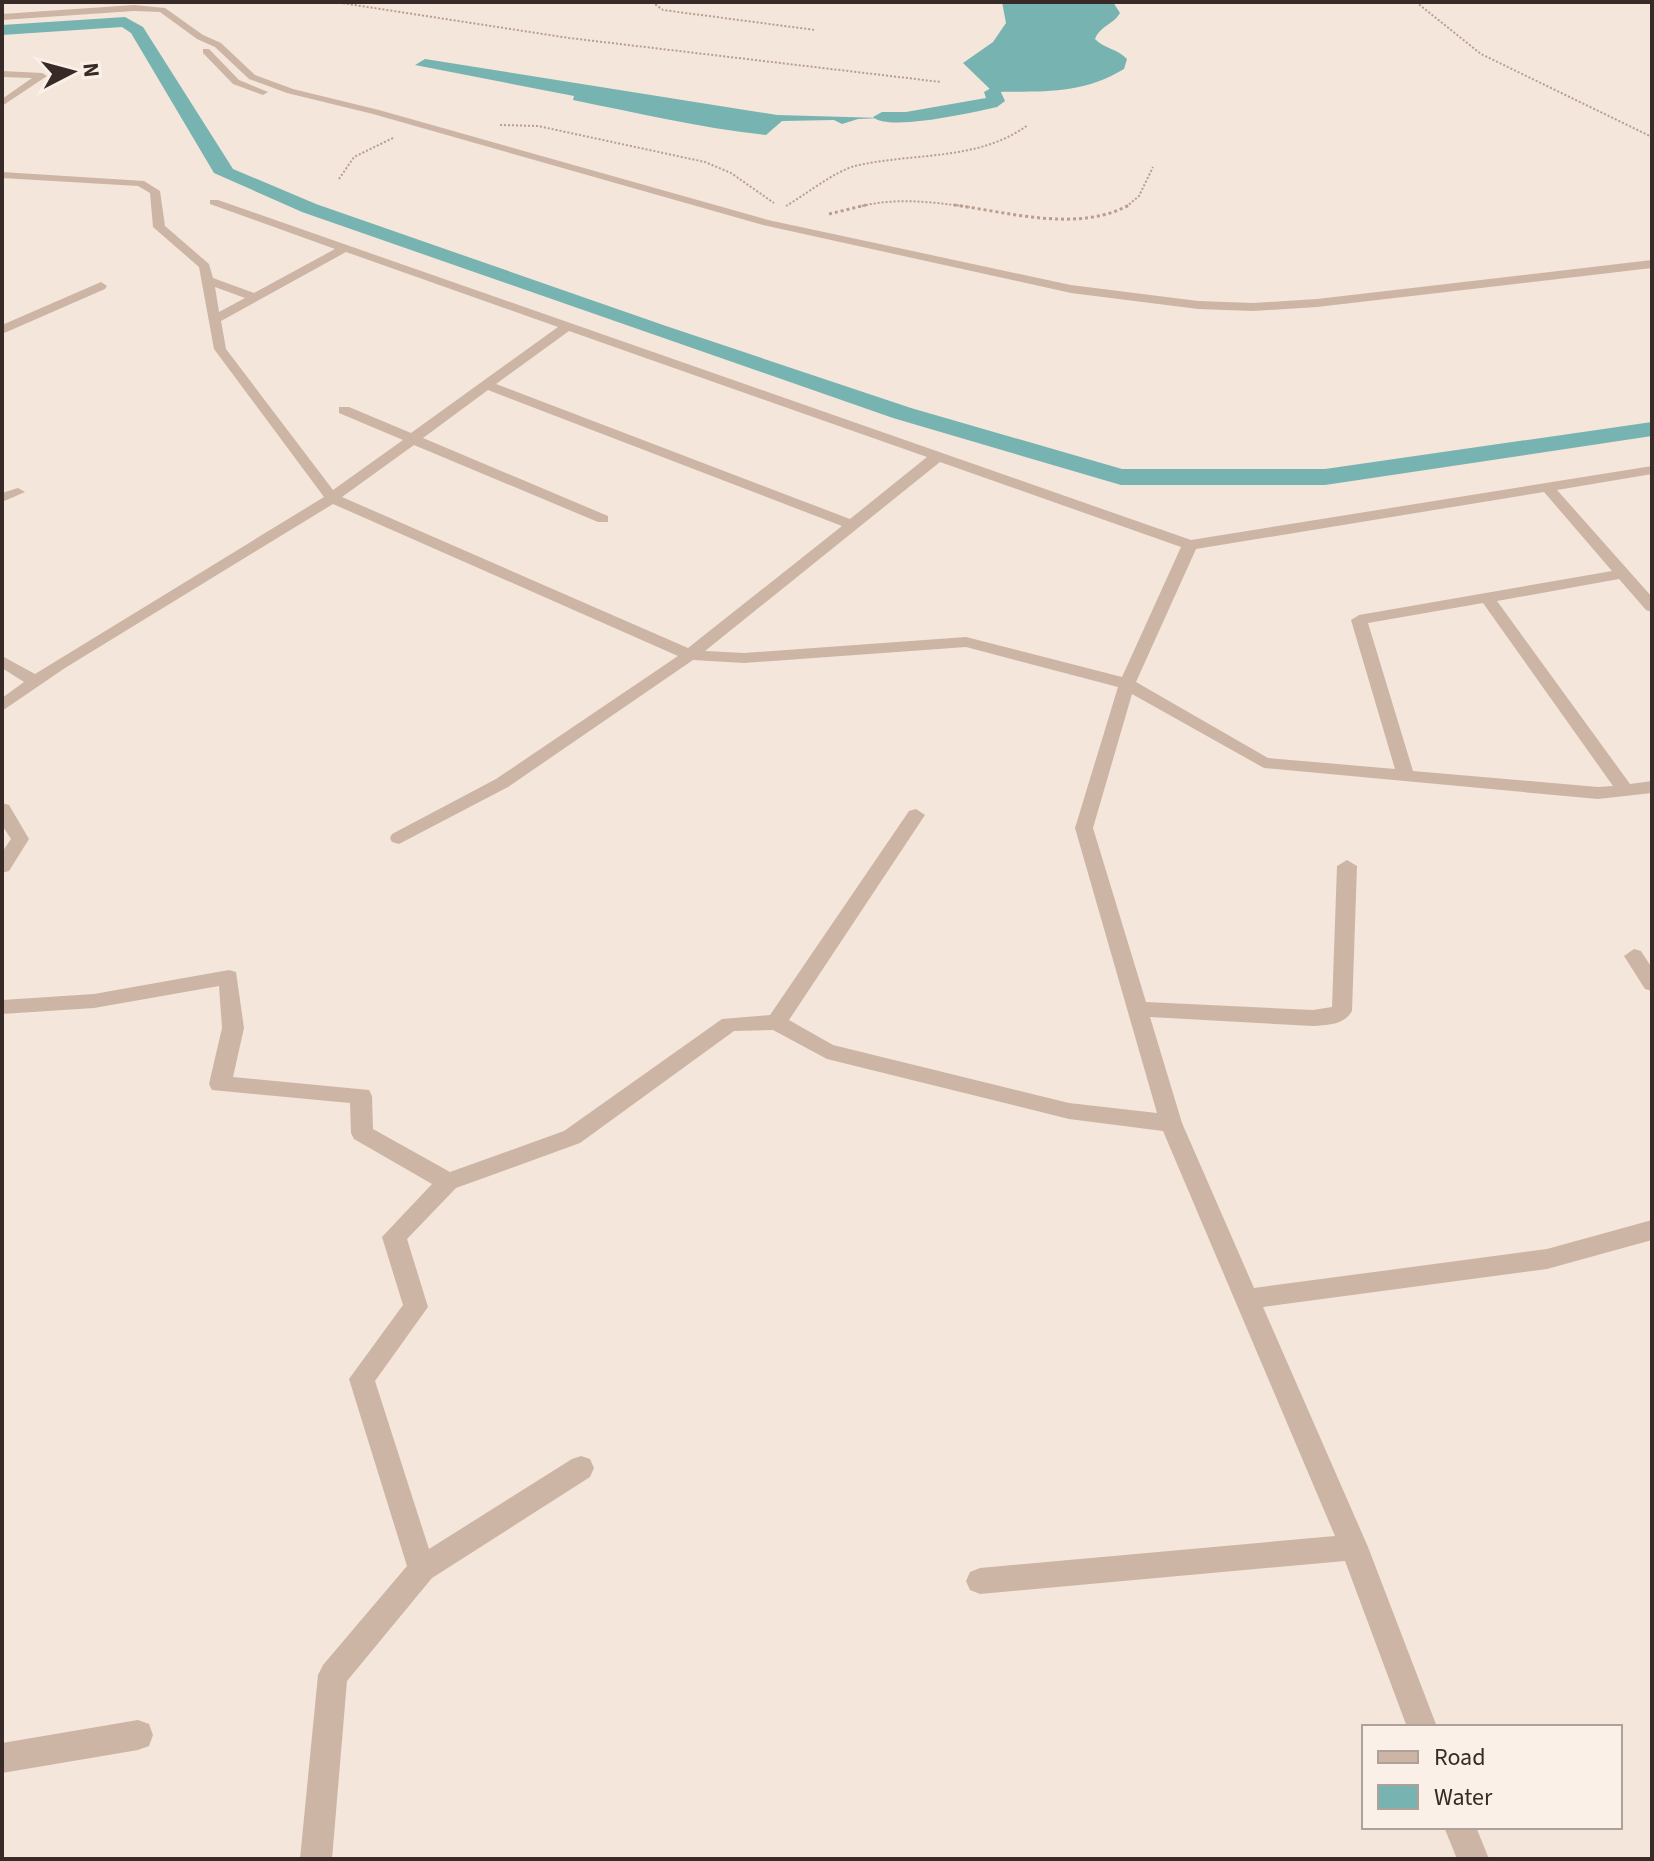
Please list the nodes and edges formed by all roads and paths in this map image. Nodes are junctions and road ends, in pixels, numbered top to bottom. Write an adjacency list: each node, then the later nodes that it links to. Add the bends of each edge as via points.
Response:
1 (335, 2): 10 (path, via 584,40)
2 (343, 2): 3 (path)
3 (386, 2)
4 (652, 2): 7 (path, via 663,10)
5 (1416, 2): 16 (path, via 1481,54)
6 (2, 17): 8 (street, via 162,10)
7 (815, 30)
8 (200, 37): 14 (street, via 203,48 236,82); 15 (street, via 218,45 252,77)
9 (2, 74): 11 (street, via 42,76)
10 (941, 82)
11 (2, 103)
12 (499, 125): 13 (path, via 538,126 705,162 771,198 778,211 853,166 978,148)
13 (1028, 125)
14 (409, 132): 17 (street); 20 (path, via 354,153)
15 (444, 132): 17 (street); 22 (street)
16 (1652, 137)
17 (429, 138): 23 (street)
18 (1153, 167): 22 (path, via 1140,196 1089,217 1066,219 915,200 877,202)
19 (2, 175): 27 (street, via 149,186 155,191 159,227 205,266)
20 (339, 179)
21 (214, 202): 24 (street)
22 (781, 226): 23 (street); 29 (street, via 1071,289 1198,305 1253,307)
23 (769, 234): 31 (street, via 1028,292 1122,307 1244,318)
24 (345, 248): 30 (street); 33 (street)
25 (1652, 264): 29 (street)
26 (1652, 275): 31 (street)
27 (207, 280): 30 (street); 32 (street)
28 (101, 286): 34 (street)
29 (1377, 296): 31 (street)
30 (255, 297): 32 (street)
31 (1387, 306)
32 (215, 319): 43 (street, via 220,349)
33 (567, 326): 35 (street); 38 (street)
34 (2, 330)
35 (486, 385): 37 (street); 45 (street)
36 (344, 410): 37 (street)
37 (412, 439): 43 (street); 44 (street)
38 (938, 456): 45 (street); 46 (street)
39 (1652, 470): 40 (street)
40 (1547, 487): 46 (street); 47 (street)
41 (18, 492): 42 (street)
42 (2, 498)
43 (332, 498): 50 (street); 52 (street)
44 (603, 519)
45 (853, 525): 50 (street)
46 (1190, 545): 53 (street)
47 (1623, 574): 48 (street); 49 (street)
48 (1487, 598): 55 (street, via 1359,620); 57 (street)
49 (1652, 607)
50 (690, 655): 53 (street, via 744,658 966,642); 60 (street, via 502,783)
51 (2, 661): 52 (street)
52 (35, 681): 54 (street)
53 (1127, 684): 55 (street, via 1264,763); 66 (street, via 1084,828)
54 (2, 706)
55 (1406, 776): 57 (street, via 1598,793)
56 (1652, 787): 57 (street)
57 (1625, 790)
58 (2, 809): 62 (street, via 20,839)
59 (916, 815): 67 (street)
60 (399, 838)
61 (1347, 866): 66 (street, via 1342,1011 1313,1018)
62 (2, 867)
63 (1634, 956): 64 (street)
64 (1652, 984)
65 (2, 1007): 69 (street, via 94,1001 229,977 233,1028 220,1084 361,1096 362,1133)
66 (1137, 1009): 68 (street)
67 (776, 1022): 68 (street, via 827,1051 1069,1111); 69 (street, via 729,1024 572,1137)
68 (1171, 1123): 71 (street)
69 (448, 1182): 74 (street, via 394,1237 416,1307 362,1379)
70 (1652, 1230): 71 (street, via 1547,1259)
71 (1249, 1299): 73 (street)
72 (581, 1468): 74 (street)
73 (1354, 1547): 75 (street); 76 (street)
74 (422, 1569): 80 (street, via 333,1675)
75 (980, 1581)
76 (1421, 1725)
77 (138, 1735): 78 (street)
78 (2, 1758)
79 (1461, 1829): 81 (street)
80 (316, 1859)
81 (1473, 1859)

